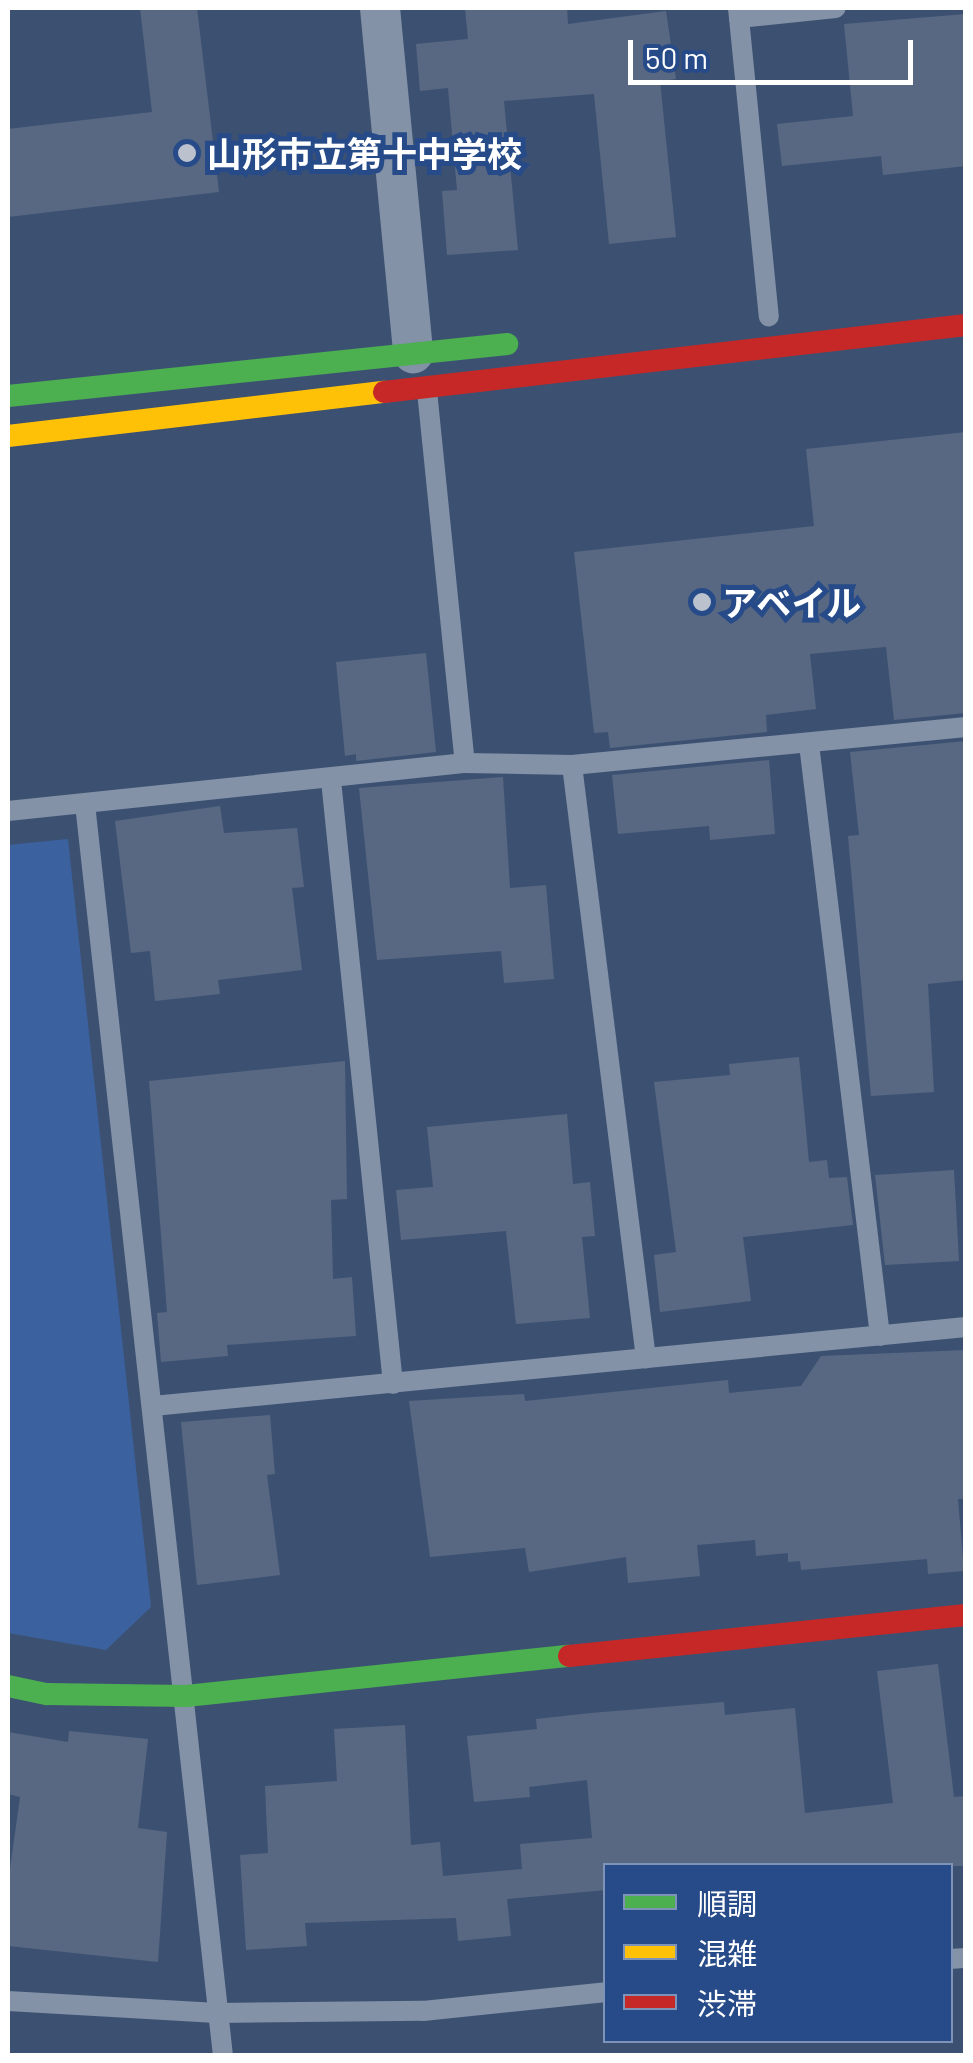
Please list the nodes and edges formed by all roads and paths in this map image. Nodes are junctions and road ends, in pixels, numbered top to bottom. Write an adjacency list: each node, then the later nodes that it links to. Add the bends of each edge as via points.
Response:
1 (380, 8): 7 (street)
2 (835, 8): 3 (lane)
3 (738, 13): 4 (lane)
4 (769, 316)
5 (966, 325): 8 (street)
6 (532, 341): 7 (street)
7 (414, 353): 9 (street)
8 (427, 391): 10 (street); 13 (lane)
9 (8, 396)
10 (8, 436)
11 (966, 727): 12 (lane)
12 (809, 744): 14 (lane); 19 (lane)
13 (465, 764): 14 (lane); 15 (lane)
14 (572, 766): 20 (lane)
15 (331, 780): 16 (lane); 21 (lane)
16 (86, 804): 17 (lane); 22 (lane)
17 (8, 812)
18 (966, 1327): 19 (lane)
19 (880, 1336): 20 (lane)
20 (646, 1358): 21 (lane)
21 (393, 1384): 22 (lane)
22 (153, 1406): 25 (lane)
23 (966, 1615): 25 (street)
24 (8, 1686): 25 (street, via 47,1694)
25 (186, 1696): 28 (lane)
26 (603, 1992): 28 (lane, via 423,2011)
27 (8, 2001): 28 (lane)
28 (217, 2012): 29 (lane)
29 (223, 2056)

